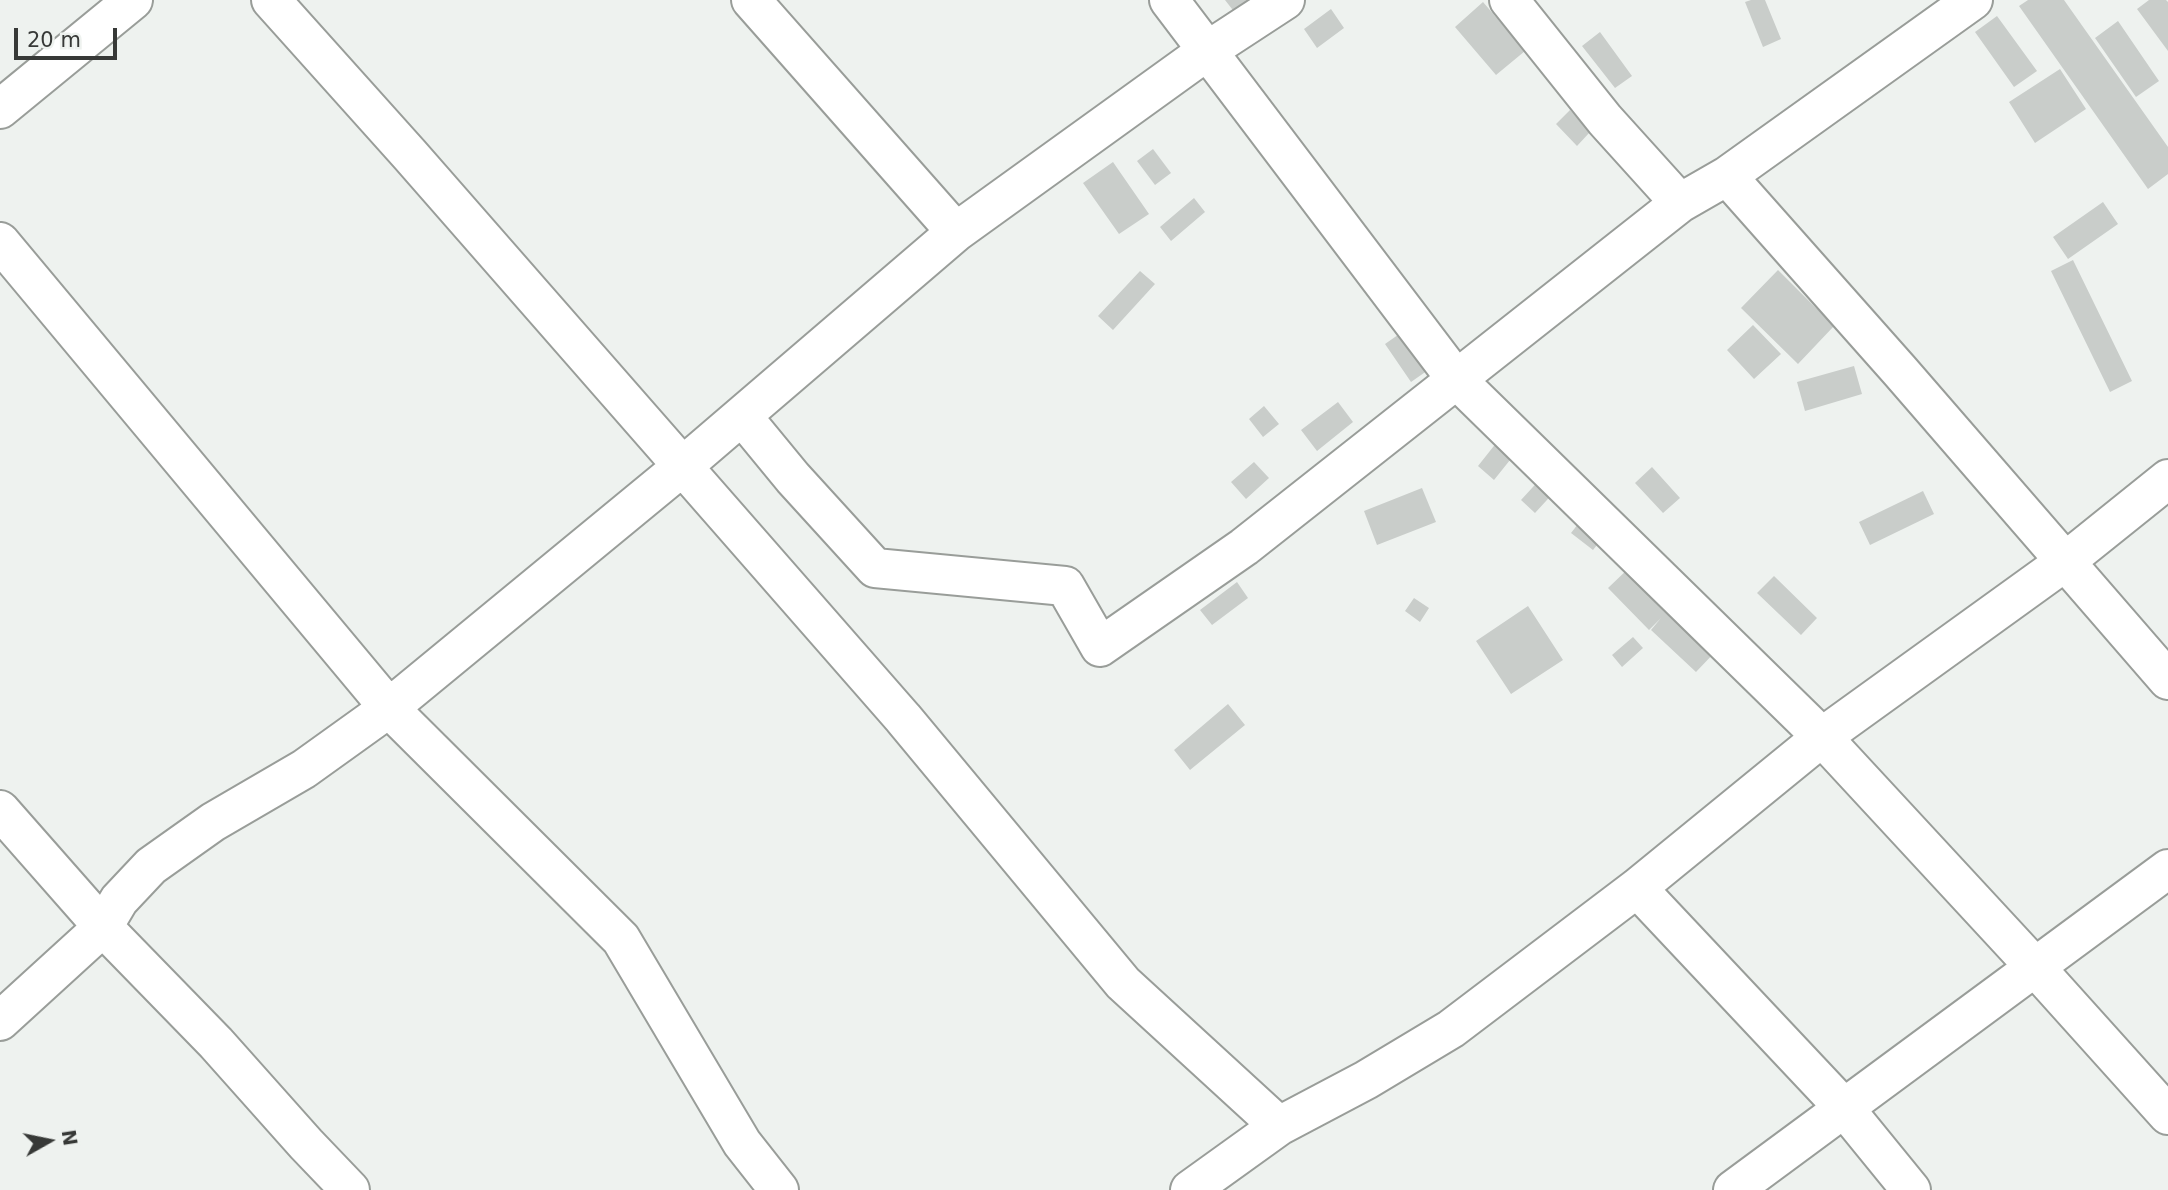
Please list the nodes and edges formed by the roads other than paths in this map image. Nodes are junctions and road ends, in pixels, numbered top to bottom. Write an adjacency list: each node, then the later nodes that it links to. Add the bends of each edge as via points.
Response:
1 (133, 0): 9 (street)
2 (271, 0): 16 (street)
3 (751, 0): 12 (street)
4 (1169, 0): 8 (street)
5 (1285, 0): 8 (street)
6 (1509, 0): 11 (street, via 1605,120)
7 (1973, 0): 10 (street)
8 (1207, 51): 12 (street); 14 (street)
9 (0, 109)
10 (1727, 176): 11 (street); 18 (street)
11 (1680, 204): 14 (street)
12 (956, 232): 15 (street)
13 (0, 242): 20 (street)
14 (1456, 379): 15 (street, via 1244,547 1100,647 1065,586 875,568); 21 (street)
15 (742, 416): 16 (street)
16 (683, 467): 20 (street); 30 (street, via 903,718 1124,983)
17 (2168, 479): 18 (street)
18 (2066, 561): 19 (street); 21 (street)
19 (2168, 680)
20 (389, 708): 25 (street, via 304,769 213,822 151,866 119,900); 32 (street, via 621,939 742,1143)
21 (1822, 737): 24 (street); 26 (street)
22 (0, 810): 25 (street)
23 (2168, 869): 26 (street)
24 (1637, 888): 28 (street); 30 (street, via 1451,1029)
25 (103, 928): 27 (street); 31 (street, via 216,1042)
26 (2034, 966): 28 (street); 29 (street)
27 (0, 1021)
28 (1844, 1109): 34 (street); 35 (street)
29 (2168, 1115)
30 (1279, 1125): 33 (street)
31 (350, 1190)
32 (779, 1190)
33 (1190, 1190)
34 (1733, 1190)
35 (1911, 1190)

